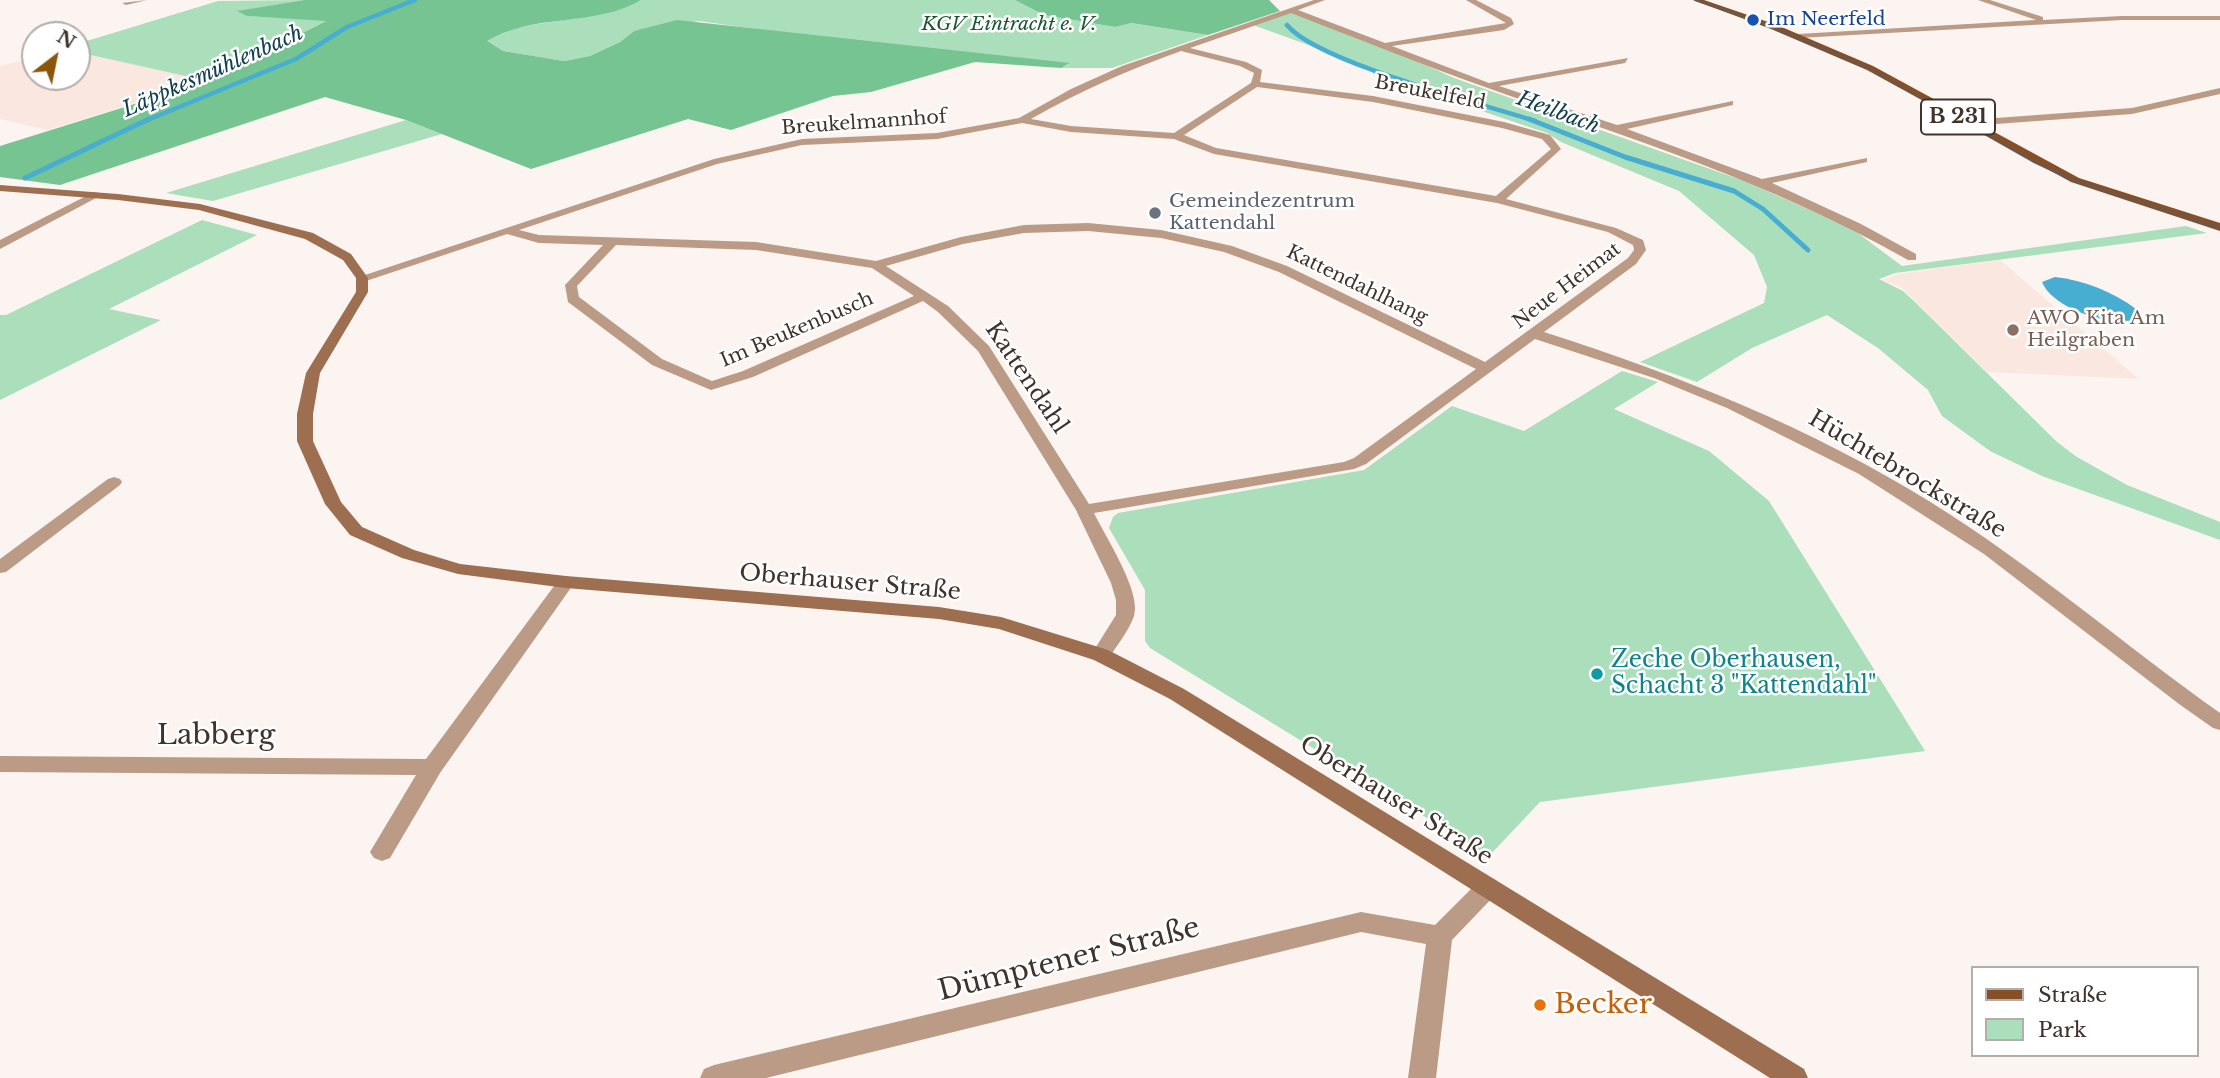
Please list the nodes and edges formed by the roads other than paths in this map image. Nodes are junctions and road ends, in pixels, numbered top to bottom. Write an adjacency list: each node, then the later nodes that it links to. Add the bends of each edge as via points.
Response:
1 (143, 0): 6 (street)
2 (1321, 0): 7 (street, Breukelmannhof)
3 (1470, 0): 11 (street, via 1510,24)
4 (1698, 0): 10 (main road, B 231)
5 (1982, 0): 9 (street)
6 (126, 3)
7 (1293, 11): 11 (street); 12 (street, Breukelmannhof)
8 (2220, 18): 9 (street)
9 (2050, 22): 10 (street)
10 (1798, 37): 19 (main road, B 231, via 1871,68)
11 (1385, 44): 15 (street)
12 (1182, 49): 14 (street, via 1253,68 1260,76); 18 (street, Breukelmannhof, via 1097,80)
13 (1625, 60): 15 (street)
14 (1255, 84): 21 (street); 26 (street, Breukelfeld, via 1419,107 1546,137 1556,149)
15 (1487, 85): 20 (street)
16 (2220, 91): 19 (street, via 2132,111)
17 (1730, 103): 20 (street)
18 (1023, 120): 21 (street, Neue Heimat, via 1071,129); 28 (street, Breukelmannhof, via 957,134 851,138 766,148)
19 (1969, 123): 27 (main road, B 231, via 2075,180)
20 (1616, 128): 23 (street)
21 (1176, 136): 26 (street, Neue Heimat, via 1214,151)
22 (1863, 160): 23 (street)
23 (1761, 182): 31 (street)
24 (0, 188): 25 (street)
25 (94, 195): 30 (street); 33 (street, via 200,207 309,236 347,257)
26 (1498, 200): 35 (street, Neue Heimat, via 1612,230 1639,243 1638,256)
27 (2220, 227)
28 (508, 231): 29 (street, Kattendahl, via 540,239); 33 (street, Breukelmannhof)
29 (612, 242): 32 (street, Kattendahl, via 756,246); 34 (street, Im Beukenbusch, via 571,285 573,299 657,362 711,386)
30 (0, 245)
31 (1912, 257)
32 (876, 265): 34 (street, Kattendahl); 36 (street, Kattendahlhang, via 1024,229 1088,227 1161,234 1283,269)
33 (362, 278): 40 (street, Oberhauser Straße, via 362,292 313,373 305,414 305,441 333,504 356,531 408,554 458,569)
34 (924, 296): 38 (street, Kattendahl, via 984,349)
35 (1535, 334): 36 (street, Neue Heimat); 42 (street, Hüchtebrockstraße, via 1726,402 1894,488 2015,566)
36 (1488, 369): 38 (street, Neue Heimat, via 1348,466)
37 (114, 482): 39 (street)
38 (1084, 510): 41 (street, Kattendahl, via 1125,600 1125,615)
39 (0, 568)
40 (566, 582): 41 (street, Oberhauser Straße, via 939,613 1001,624); 44 (street)
41 (1101, 655): 46 (street, Oberhauser Straße, via 1177,694)
42 (2220, 723)
43 (0, 764): 44 (street, Labberg)
44 (432, 767): 45 (street)
45 (382, 852)
46 (1488, 887): 47 (street); 50 (street, Oberhauser Straße)
47 (1440, 936): 48 (street, Dümptener Straße, via 1361,922); 49 (street)
48 (714, 1078)
49 (1422, 1078)
50 (1794, 1078)

